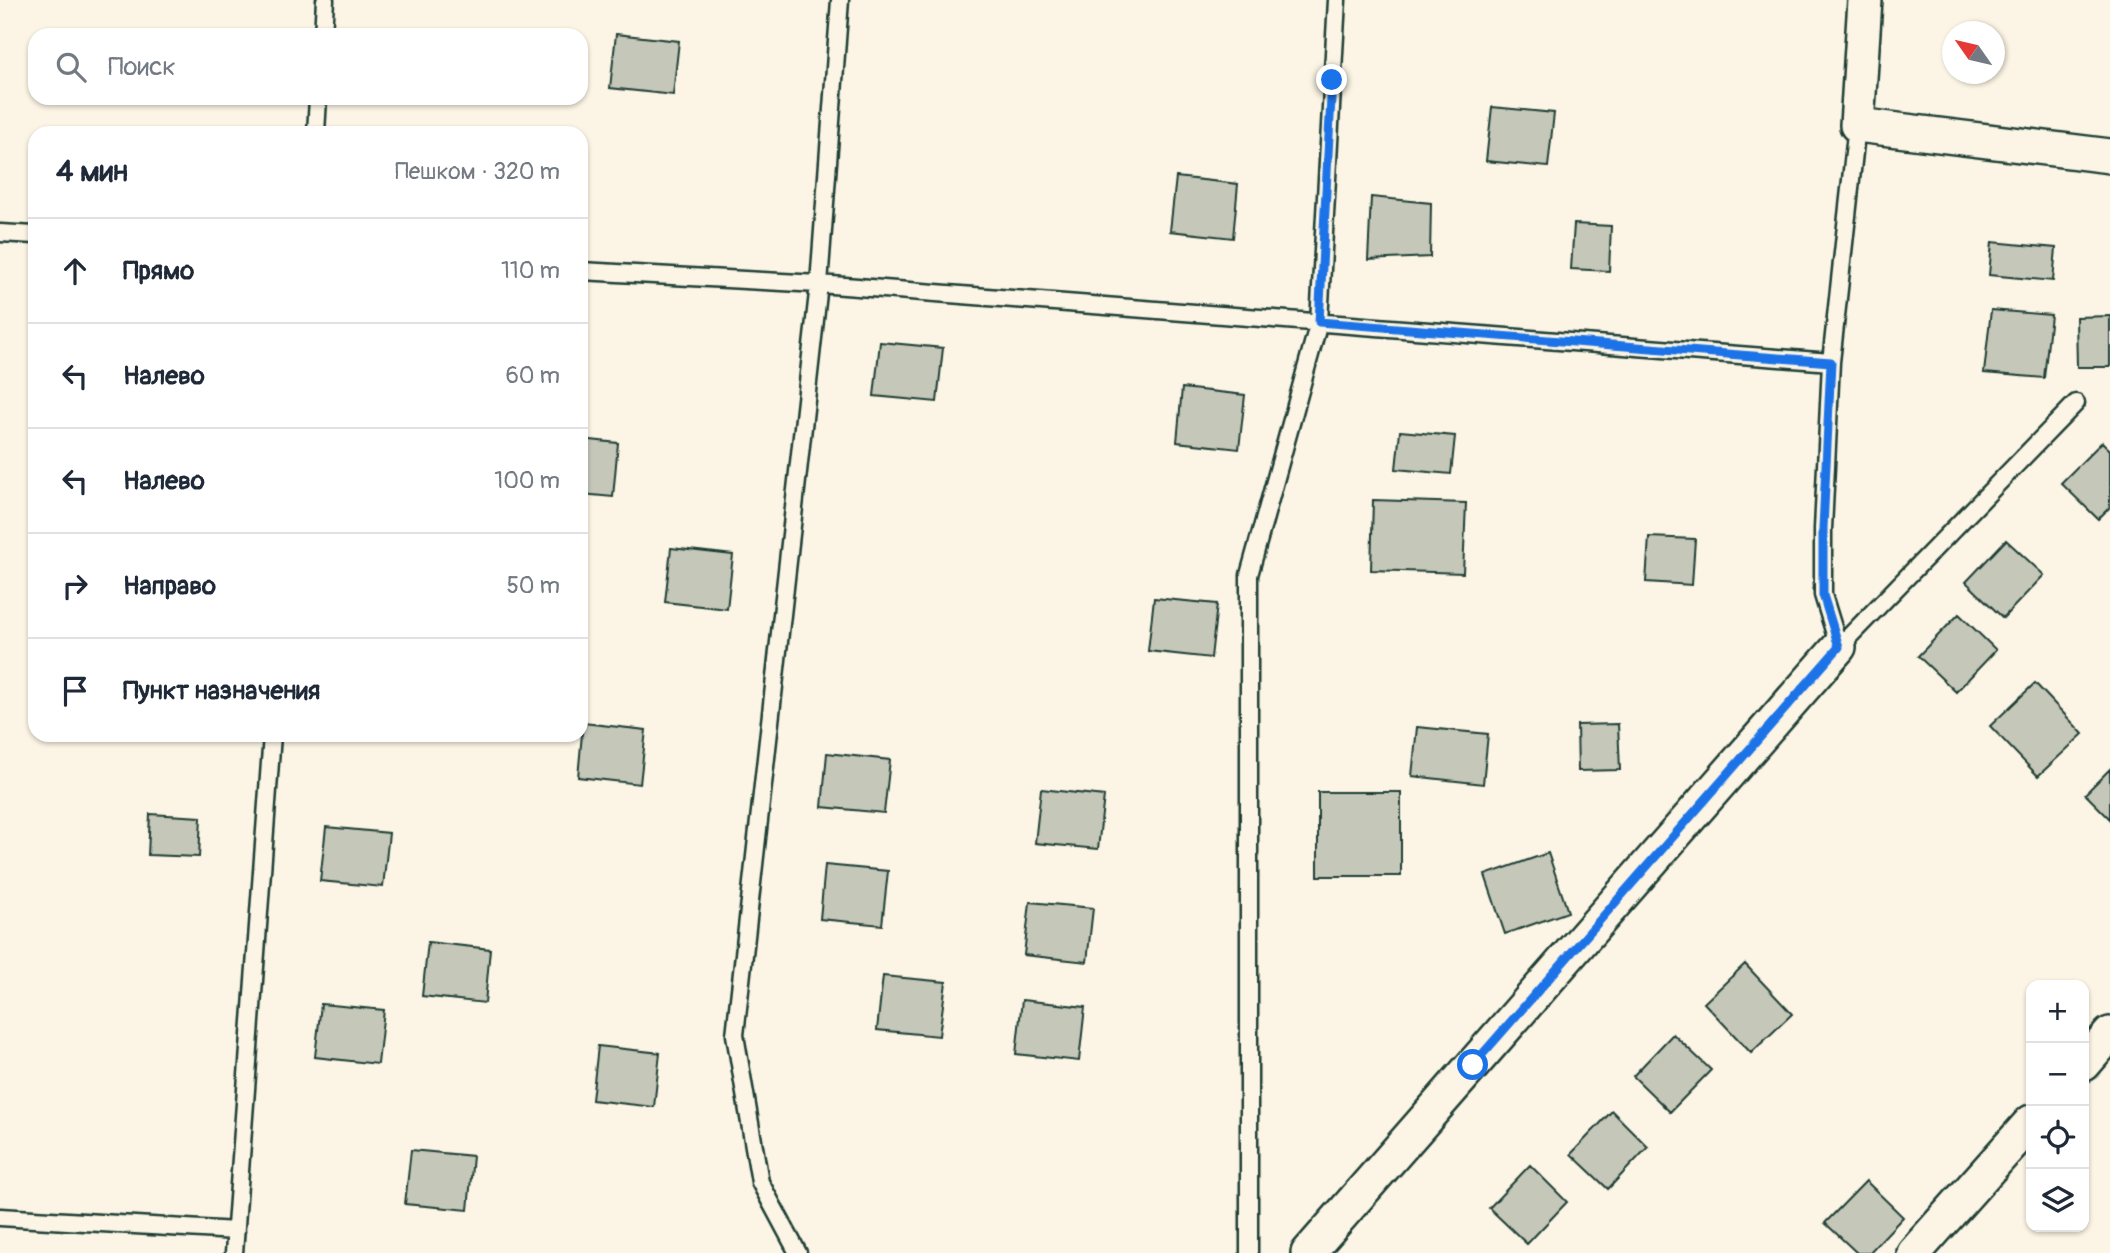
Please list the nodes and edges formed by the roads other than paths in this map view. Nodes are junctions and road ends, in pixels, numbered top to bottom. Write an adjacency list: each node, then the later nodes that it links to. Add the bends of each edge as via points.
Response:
1 (325, 0): 5 (lane)
2 (840, 0): 13 (lane)
3 (1337, 0): 14 (lane)
4 (1865, 0): 7 (street)
5 (323, 28)
6 (318, 105): 8 (lane)
7 (1857, 125): 9 (street); 15 (lane)
8 (316, 126)
9 (2110, 156)
10 (0, 233): 11 (lane)
11 (28, 235)
12 (588, 271): 13 (lane)
13 (819, 284): 14 (lane); 25 (lane, via 735,1035 760,1182)
14 (1319, 322): 15 (lane); 26 (lane, via 1250,575)
15 (1831, 362): 17 (lane, via 1823,595)
16 (2076, 403): 17 (lane)
17 (1839, 647): 27 (street)
18 (271, 742): 23 (lane)
19 (2110, 1034): 20 (street)
20 (2089, 1058)
21 (2026, 1128): 28 (street)
22 (0, 1217): 23 (lane)
23 (236, 1231): 24 (lane)
24 (234, 1253)
25 (798, 1253)
26 (1249, 1253)
27 (1308, 1253)
28 (1914, 1253)

